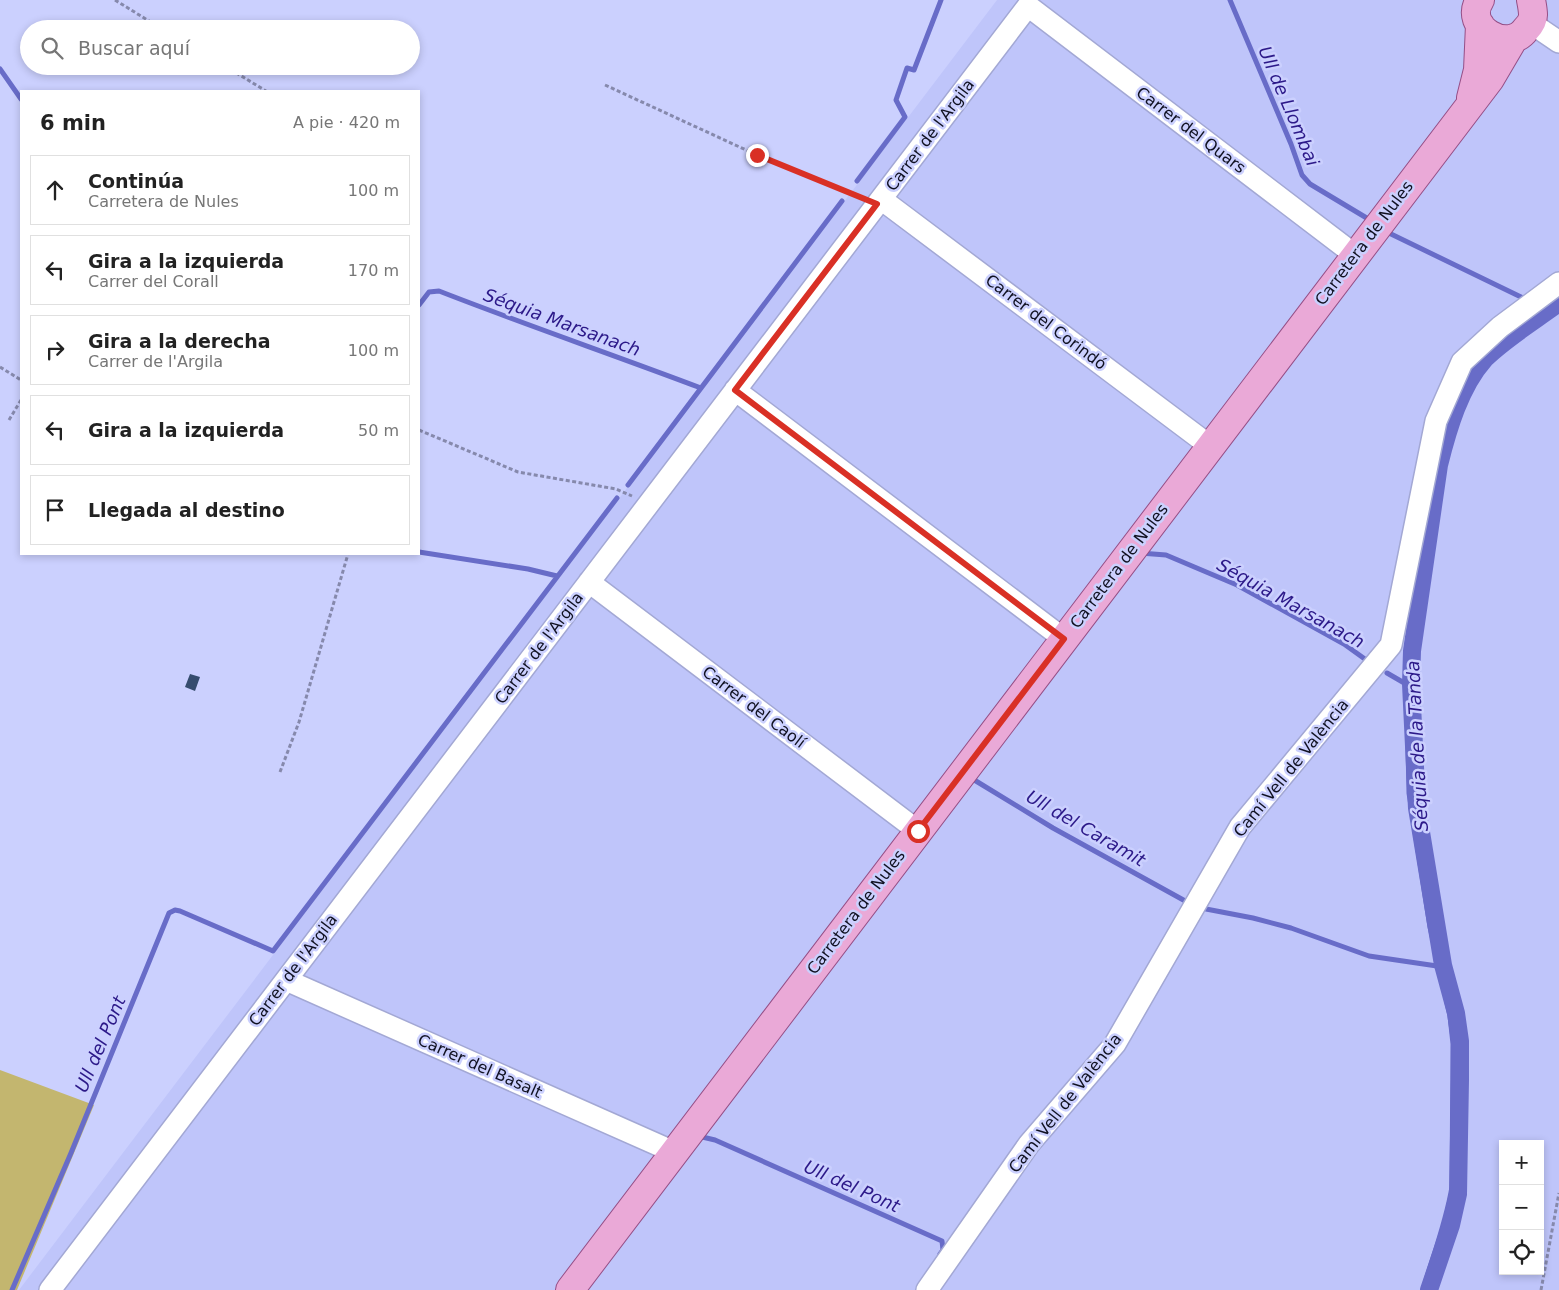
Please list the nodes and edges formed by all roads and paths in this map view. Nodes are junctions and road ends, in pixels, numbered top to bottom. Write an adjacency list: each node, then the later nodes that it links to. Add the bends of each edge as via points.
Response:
1 (115, 0): 4 (path)
2 (1028, 6): 10 (street, Carrer de l'Argila); 11 (street, Carrer del Quars)
3 (1478, 7): 5 (main road, via 1488,35 1501,40); 9 (main road, Carretera de Nules, via 1478,70)
4 (147, 20)
5 (1536, 23): 9 (main road, Carretera de Nules)
6 (239, 75): 8 (path)
7 (605, 85): 10 (path, via 757,155)
8 (264, 90)
9 (1470, 104): 11 (main road, Carretera de Nules)
10 (879, 201): 15 (street, Carrer de l'Argila); 19 (street, Carrer del Corindó)
11 (1355, 255): 19 (main road, Carretera de Nules)
12 (1559, 283): 31 (street, Camí Vell de València, via 1500,327 1462,362 1436,421 1391,645 1240,827 1115,1044 1029,1144)
13 (0, 366): 14 (path)
14 (20, 379)
15 (735, 390): 20 (street, Carrer de l'Argila); 23 (street)
16 (20, 402): 17 (path)
17 (10, 420)
18 (420, 430): 20 (path, via 518,472 616,489)
19 (1210, 446): 23 (main road, Carretera de Nules)
20 (649, 503): 22 (street, Carrer de l'Argila)
21 (348, 555): 24 (path, via 299,722)
22 (589, 582): 25 (street, Carrer del Caolí); 26 (street, Carrer de l'Argila)
23 (1064, 639): 25 (main road, Carretera de Nules)
24 (280, 772)
25 (918, 831): 27 (main road, Carretera de Nules)
26 (286, 980): 27 (street, Carrer del Basalt); 29 (street, Carrer de l'Argila)
27 (674, 1152): 30 (main road, Carretera de Nules)
28 (1559, 1193): 32 (path)
29 (50, 1290)
30 (570, 1290)
31 (927, 1290)
32 (1541, 1290)

